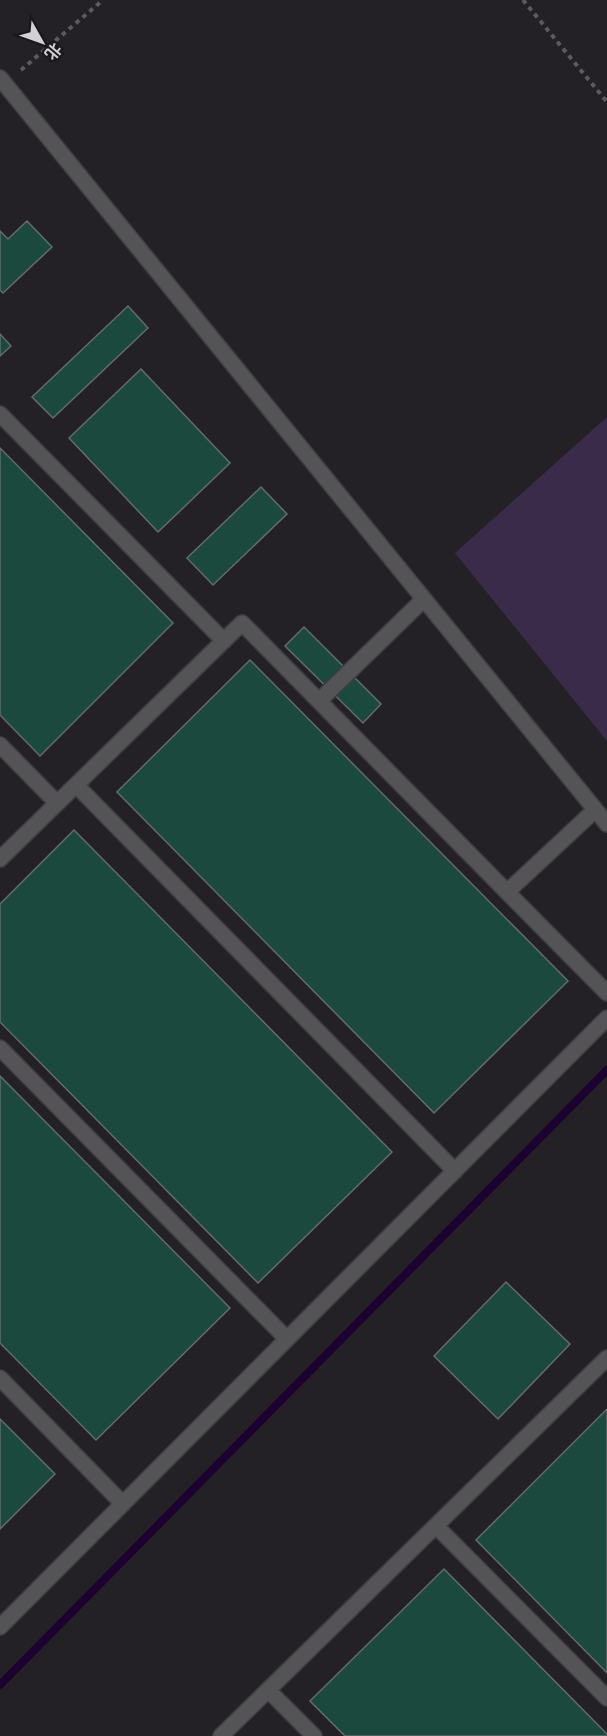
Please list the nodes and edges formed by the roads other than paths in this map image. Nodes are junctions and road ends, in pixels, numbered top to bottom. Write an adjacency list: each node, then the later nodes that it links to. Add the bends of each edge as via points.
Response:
1 (3, 81): 3 (lane)
2 (0, 414): 4 (lane)
3 (424, 599): 5 (lane); 9 (lane)
4 (224, 641): 5 (lane, via 242,623); 7 (lane)
5 (319, 701): 12 (lane)
6 (0, 745): 8 (lane)
7 (76, 785): 8 (lane); 16 (lane)
8 (57, 803): 11 (lane)
9 (595, 810): 10 (lane); 12 (lane)
10 (607, 824)
11 (0, 859)
12 (507, 892): 13 (lane)
13 (607, 993)
14 (607, 1018): 16 (lane)
15 (0, 1048): 17 (lane)
16 (455, 1171): 17 (lane)
17 (287, 1339): 20 (lane)
18 (607, 1358): 21 (lane)
19 (0, 1378): 20 (lane)
20 (123, 1504): 22 (lane)
21 (436, 1526): 23 (lane); 24 (lane)
22 (0, 1627)
23 (268, 1690): 25 (lane); 26 (lane)
24 (607, 1698)
25 (221, 1736)
26 (314, 1736)

